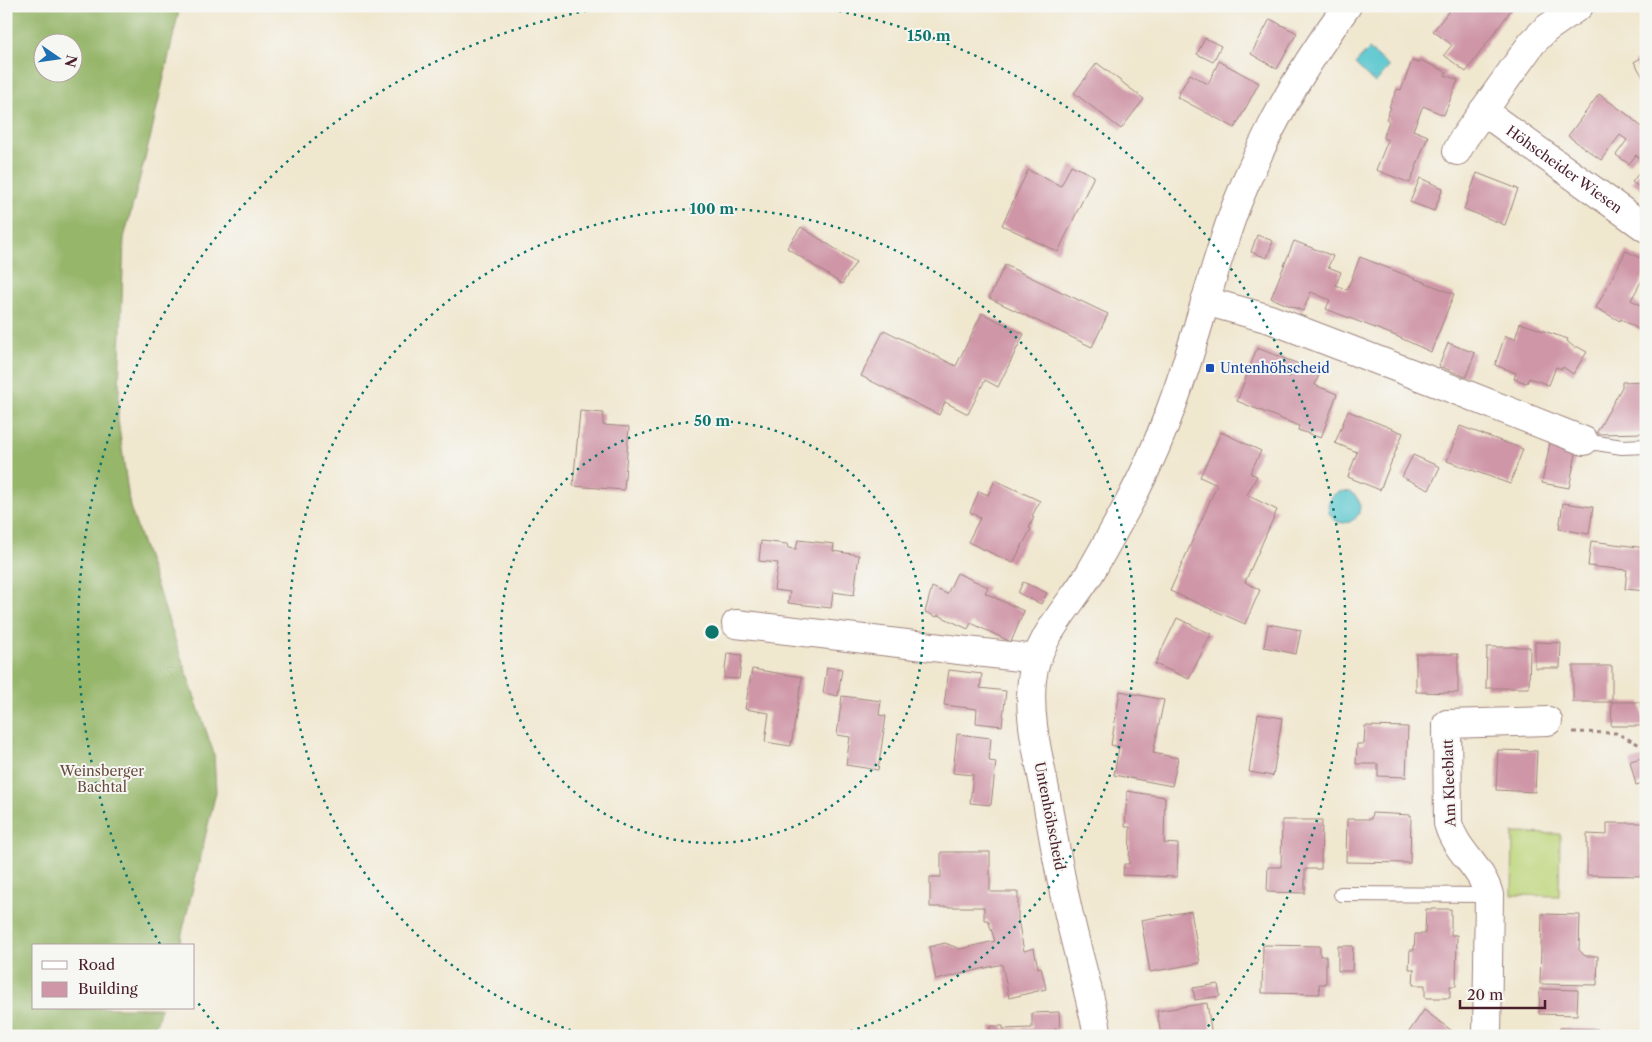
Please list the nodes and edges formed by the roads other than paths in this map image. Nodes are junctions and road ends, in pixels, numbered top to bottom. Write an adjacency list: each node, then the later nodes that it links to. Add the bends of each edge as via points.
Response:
1 (1347, 6): 6 (street, Untenhöhscheid, via 1298,78 1273,122 1235,209)
2 (1579, 6): 3 (street, via 1532,42)
3 (1483, 112): 4 (street); 5 (street, Höhscheider Wiesen)
4 (1457, 152)
5 (1646, 228)
6 (1205, 301): 7 (street, via 1278,322); 10 (street, Untenhöhscheid, via 1175,396 1149,463 1089,574)
7 (1584, 441): 8 (lane, via 1622,447)
8 (1646, 446)
9 (736, 624): 10 (street)
10 (1036, 659): 14 (street, Untenhöhscheid, via 1031,702 1035,739 1067,907)
11 (1548, 721): 13 (street, Am Kleeblatt, via 1447,724 1448,823 1457,843 1484,880)
12 (1341, 894): 13 (lane)
13 (1489, 895): 15 (street, Am Kleeblatt)
14 (1098, 1036)
15 (1486, 1036)

